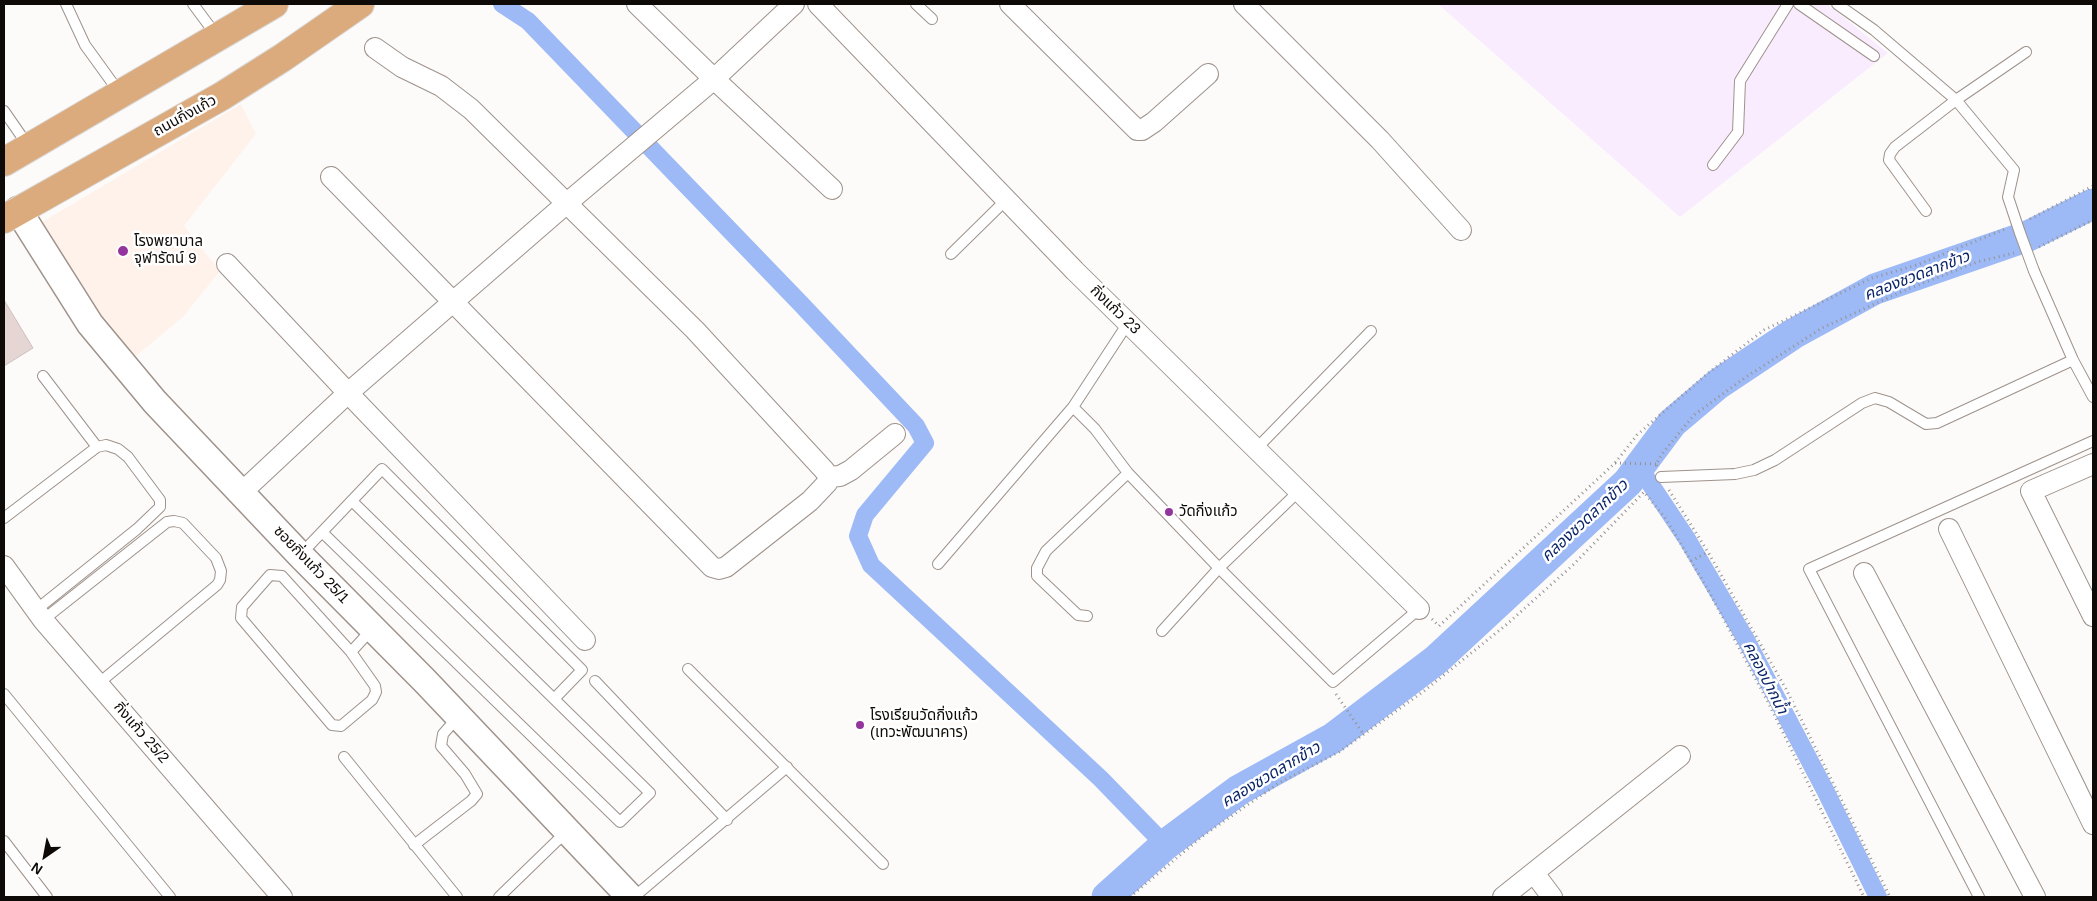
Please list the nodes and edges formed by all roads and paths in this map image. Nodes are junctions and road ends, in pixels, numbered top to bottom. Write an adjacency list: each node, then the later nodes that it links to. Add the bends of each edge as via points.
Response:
1 (66, 4): 21 (lane, via 85,45)
2 (193, 4): 15 (lane)
3 (274, 4): 15 (main road)
4 (360, 4): 33 (main road, ถนนกิ่งแก้ว, via 222,96)
5 (637, 4): 20 (street)
6 (794, 4): 20 (street)
7 (818, 4): 30 (street, กิ่งแก้ว 23)
8 (916, 4): 14 (lane)
9 (1010, 4): 19 (street, via 1137,130 1154,122)
10 (1244, 4): 36 (street, via 1380,140)
11 (1788, 4): 26 (lane, via 1740,81 1738,132)
12 (1799, 4): 18 (lane)
13 (1838, 4): 22 (lane, via 1882,36)
14 (932, 20)
15 (218, 38): 21 (main road)
16 (375, 48): 31 (street, via 402,67 441,86 471,109)
17 (2026, 52): 22 (lane)
18 (1874, 56)
19 (1208, 74)
20 (714, 79): 29 (street); 31 (street)
21 (120, 93): 24 (main road)
22 (1956, 100): 32 (lane, via 1895,147 1888,160); 35 (lane, via 2014,170 2008,197)
23 (4, 111): 24 (lane)
24 (29, 147): 25 (main road)
25 (4, 162)
26 (1713, 165)
27 (331, 177): 41 (street)
28 (2093, 186): 35 (path)
29 (832, 190)
30 (1006, 200): 39 (lane); 42 (street, กิ่งแก้ว 23)
31 (566, 203): 41 (street); 57 (street, via 694,330)
32 (1926, 211)
33 (11, 214): 60 (street, ซอยกิ่งแก้ว 25/1, via 90,324 155,402)
34 (2093, 220): 37 (path)
35 (2018, 229): 44 (lane, bridge); 53 (path, via 1872,278 1764,330 1637,435)
36 (1461, 230)
37 (2036, 248)
38 (2020, 252): 54 (path, via 1977,262 1822,328 1746,376 1694,415)
39 (951, 254)
40 (227, 264): 46 (street)
41 (453, 302): 46 (street); 57 (street, via 712,567 726,567 810,501)
42 (1128, 323): 48 (lane); 52 (street, กิ่งแก้ว 23)
43 (1371, 332): 52 (lane)
44 (2073, 360): 47 (lane); 58 (lane, via 1937,423 1926,424 1889,402 1875,398 1754,470 1735,474)
45 (43, 376): 51 (lane)
46 (348, 393): 60 (street); 79 (street)
47 (2093, 397)
48 (1073, 407): 56 (lane, via 1095,429); 68 (lane)
49 (894, 434): 57 (street, via 851,470)
50 (2093, 441): 110 (lane, via 1809,569)
51 (96, 448): 62 (lane); 74 (lane, via 106,445 128,457 160,500 160,507)
52 (1256, 449): 59 (street, กิ่งแก้ว 23)
53 (1615, 463): 54 (path); 73 (path, via 1439,626)
54 (1656, 464): 58 (path)
55 (2093, 464): 72 (street, via 2031,491)
56 (1128, 473): 70 (lane); 75 (lane, via 1046,552 1036,568 1037,576 1078,615)
57 (829, 477)
58 (1661, 477): 65 (path)
59 (1299, 490): 70 (lane); 73 (street, กิ่งแก้ว 23)
60 (241, 493): 66 (street, ซอยกิ่งแก้ว 25/1)
61 (352, 501): 64 (lane); 85 (lane); 85 (lane, via 382,469 582,670)
62 (4, 518)
63 (1949, 529): 93 (street)
64 (322, 532): 66 (lane); 85 (lane, via 620,822 650,793)
65 (1708, 552): 67 (path); 109 (path, via 1786,689)
66 (300, 555): 77 (street, ซอยกิ่งแก้ว 25/1)
67 (1691, 561): 88 (path, via 1666,518 1644,492 1573,565 1506,626); 108 (path, via 1767,700)
68 (938, 564)
69 (4, 566): 74 (street, กิ่งแก้ว 25/2)
70 (1219, 568): 73 (lane, via 1333,682); 78 (lane)
71 (1864, 573): 111 (street)
72 (2087, 588): 76 (street)
73 (1420, 608)
74 (40, 615): 83 (street, กิ่งแก้ว 25/2); 83 (lane, via 167,522 174,520 182,524 216,558 221,576 212,589)
75 (1087, 616)
76 (2093, 616)
77 (373, 628): 80 (lane); 87 (street, ซอยกิ่งแก้ว 25/1)
78 (1162, 631)
79 (585, 640)
80 (351, 652): 80 (lane, via 282,576 270,575 242,607 246,625 332,725 342,726 372,700 376,692 376,686)
81 (688, 669): 91 (lane)
82 (595, 681): 92 (lane)
83 (98, 683): 101 (street, กิ่งแก้ว 25/2)
84 (4, 694): 100 (lane)
85 (554, 699)
86 (1343, 704): 88 (path)
87 (458, 717): 94 (street, ซอยกิ่งแก้ว 25/1); 96 (lane, via 443,734 441,746 477,794)
88 (1364, 735): 105 (path, via 1264,793 1204,835)
89 (1680, 756): 98 (street)
90 (344, 757): 96 (lane)
91 (787, 767): 92 (lane); 97 (lane)
92 (727, 820): 104 (lane)
93 (2093, 824)
94 (567, 832): 103 (lane); 104 (street, ซอยกิ่งแก้ว 25/1)
95 (4, 841): 99 (lane)
96 (414, 846): 102 (lane)
97 (883, 864)
98 (1534, 873): 106 (street); 107 (street)
99 (47, 897)
100 (170, 897)
101 (282, 897)
102 (456, 897)
103 (499, 897)
104 (632, 897)
105 (1130, 897)
106 (1503, 897)
107 (1552, 897)
108 (1864, 897)
109 (1890, 897)
110 (1978, 897)
111 (2035, 897)

